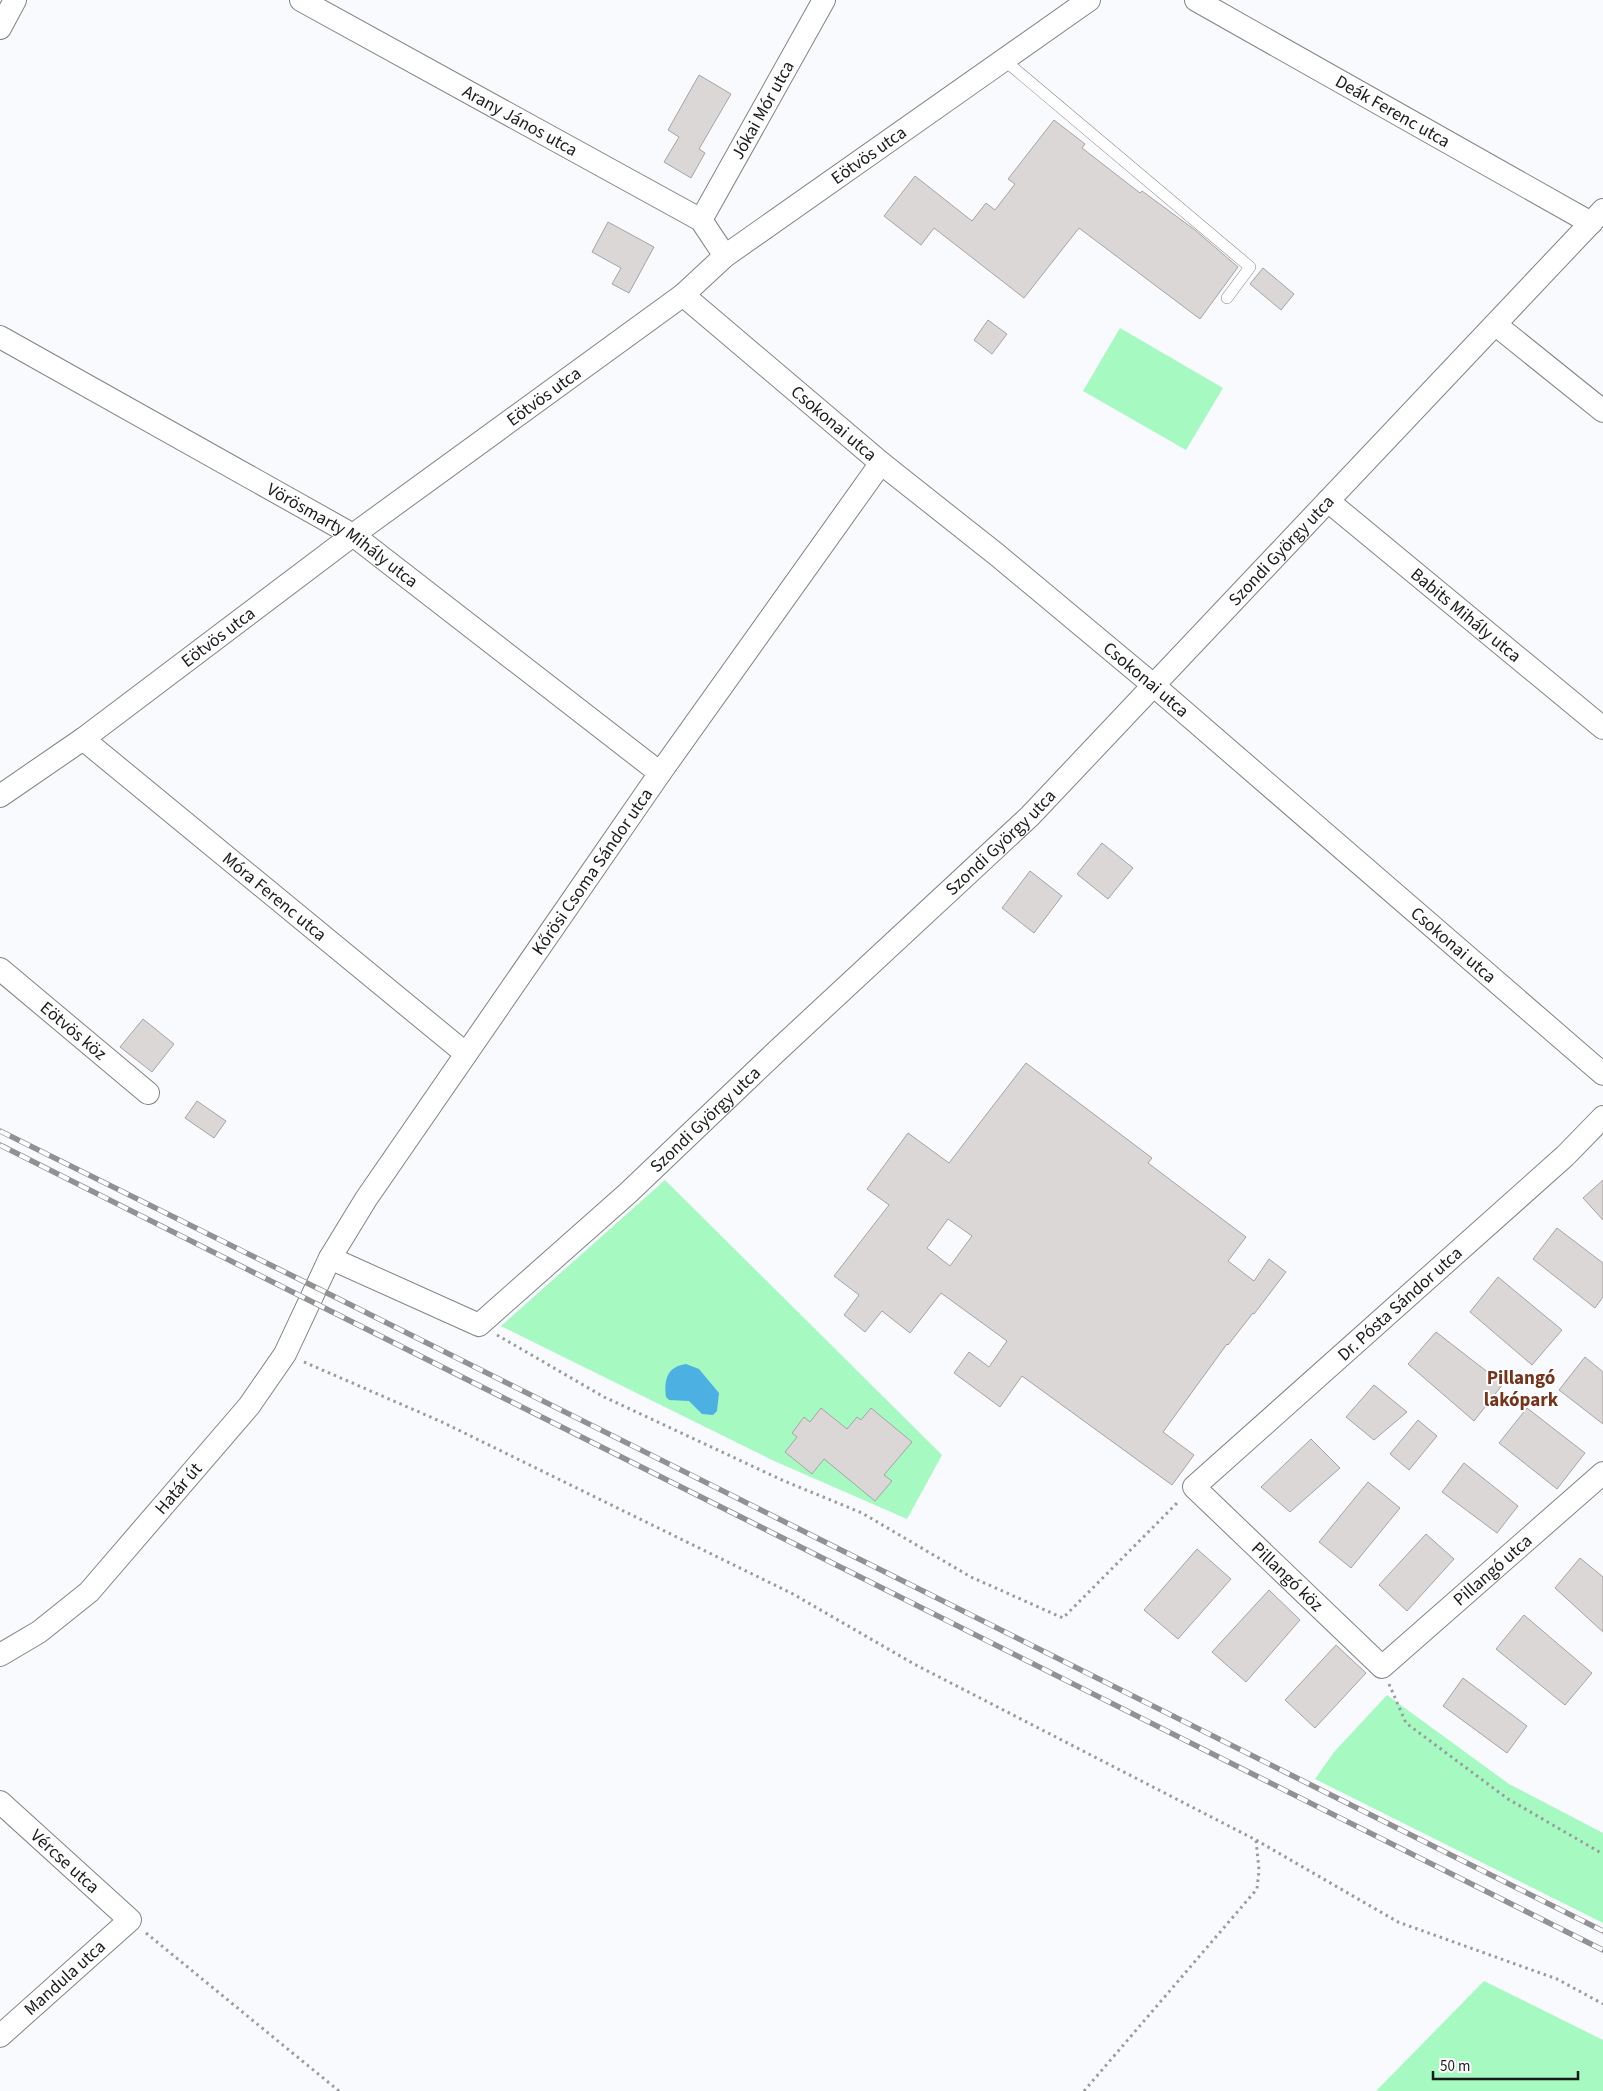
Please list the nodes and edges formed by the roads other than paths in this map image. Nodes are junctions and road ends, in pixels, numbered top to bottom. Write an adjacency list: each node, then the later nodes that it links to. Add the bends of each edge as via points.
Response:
1 (16, 0): 6 (street)
2 (301, 0): 9 (street, Arany János utca)
3 (824, 0): 9 (street, Jókai Mór utca)
4 (1089, 0): 7 (street, Eötvös utca)
5 (1196, 0): 8 (street, Deák Ferenc utca)
6 (0, 28)
7 (1004, 59): 10 (street, Eötvös utca); 12 (lane, via 1250,267)
8 (1597, 216): 13 (street, Szondi György utca)
9 (701, 220): 10 (street, Arany János utca)
10 (724, 256): 11 (street, Eötvös utca)
11 (683, 296): 16 (street, Csokonai utca); 18 (street, Eötvös utca)
12 (1227, 298)
13 (1496, 325): 15 (street); 17 (street, Szondi György utca)
14 (0, 337): 18 (street, Vörösmarty Mihály utca)
15 (1603, 411)
16 (881, 463): 19 (street, Csokonai utca); 22 (street, Kőrösi Csoma Sándor utca)
17 (1328, 501): 19 (street, Szondi György utca); 20 (street, Babits Mihály utca)
18 (353, 535): 21 (street, Eötvös utca); 22 (street, Vörösmarty Mihály utca)
19 (1152, 684): 26 (street, Csokonai utca); 29 (street, Szondi György utca, via 1030,816 628,1193 479,1325)
20 (1603, 728)
21 (83, 740): 23 (street, Eötvös utca); 25 (street, Móra Ferenc utca)
22 (660, 773): 25 (street, Kőrösi Csoma Sándor utca)
23 (0, 796)
24 (0, 969): 27 (street, Eötvös köz)
25 (465, 1053): 29 (street, Kőrösi Csoma Sándor utca, via 366,1198)
26 (1603, 1074)
27 (148, 1093)
28 (1603, 1117): 32 (street, Dr. Pósta Sándor utca, via 1565,1156)
29 (330, 1258): 30 (street, Kőrösi Csoma Sándor utca)
30 (315, 1287): 33 (street, Határ út, via 285,1354 249,1406 89,1592 39,1632)
31 (1603, 1473): 34 (street, Pillangó utca)
32 (1194, 1487): 34 (street, Pillangó köz)
33 (0, 1656)
34 (1382, 1667)
35 (0, 1802): 36 (street, Vércse utca)
36 (130, 1920): 37 (street, Mandula utca)
37 (0, 2036)

